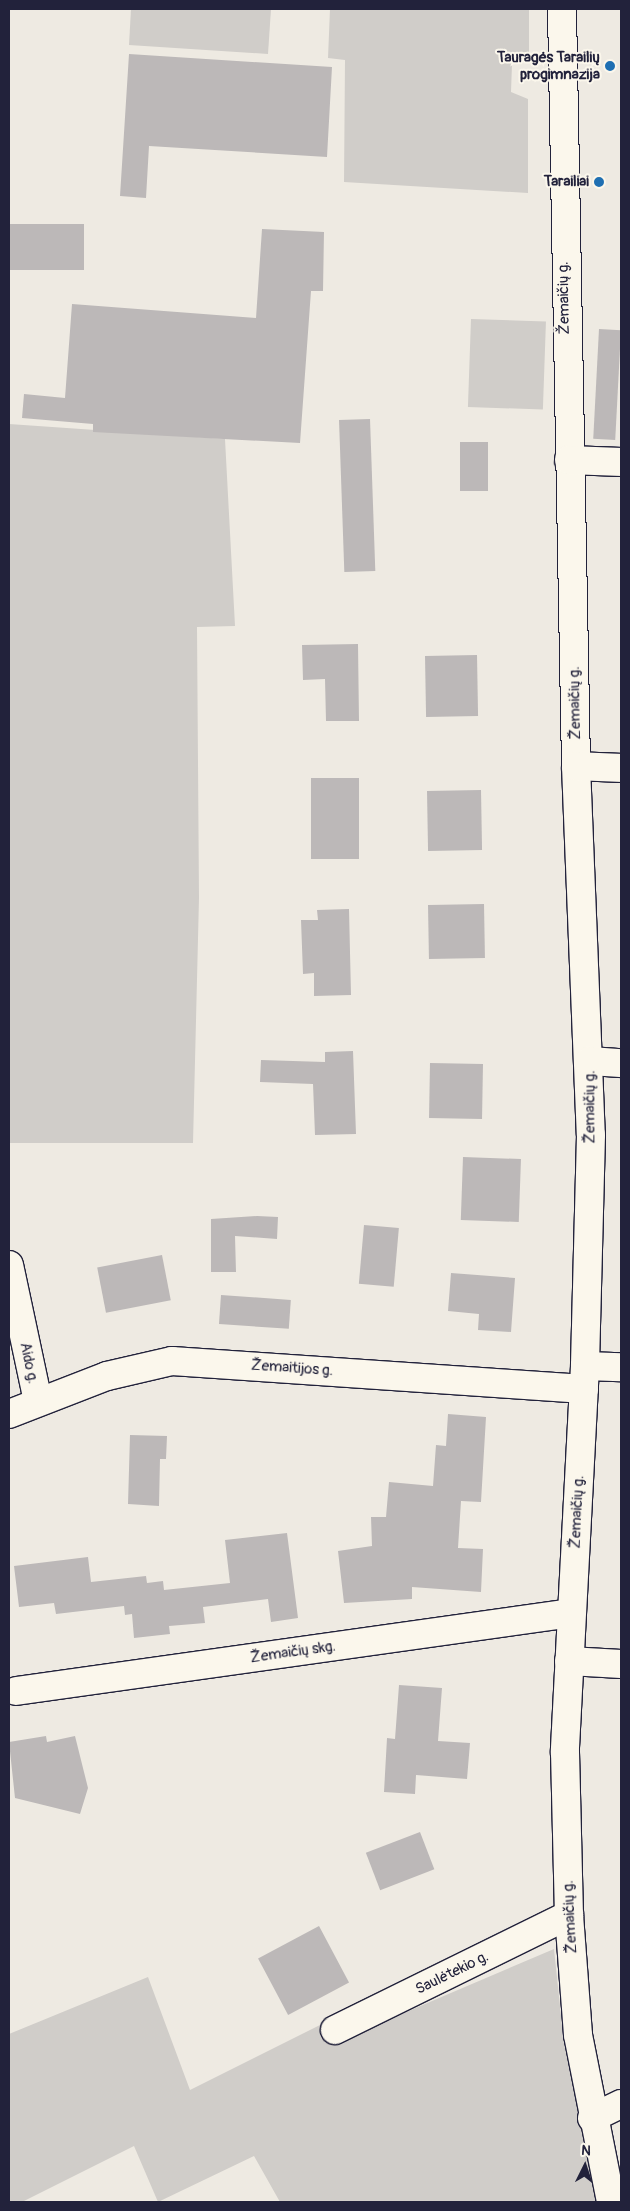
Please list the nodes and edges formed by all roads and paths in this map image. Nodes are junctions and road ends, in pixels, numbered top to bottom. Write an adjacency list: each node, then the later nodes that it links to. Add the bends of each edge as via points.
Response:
1 (562, 9): 2 (street, Žemaičių g.)
2 (569, 460): 3 (street); 4 (street, Žemaičių g.)
3 (621, 462)
4 (576, 766): 5 (street); 6 (street, Žemaičių g.)
5 (621, 768)
6 (590, 1061): 7 (street); 10 (street, Žemaičių g.)
7 (621, 1063)
8 (9, 1264): 11 (street, Aido g.)
9 (621, 1367): 10 (street, Žemaitijos g.)
10 (585, 1377): 11 (street, Žemaitijos g., via 172,1361 137,1366); 13 (street, Žemaičių g.)
11 (38, 1402): 12 (street, Žemaitijos g.)
12 (9, 1414)
13 (571, 1613): 14 (street, Žemaičių g.); 16 (street, Žemaičių skg.)
14 (569, 1662): 15 (street); 17 (street, Žemaičių g.)
15 (621, 1664)
16 (16, 1692)
17 (569, 1915): 18 (street, Saulėtekio g.); 20 (street, Žemaičių g., via 578,2035)
18 (335, 2030)
19 (621, 2104): 20 (street)
20 (592, 2118): 21 (street, Žemaičių g.)
21 (611, 2202)

